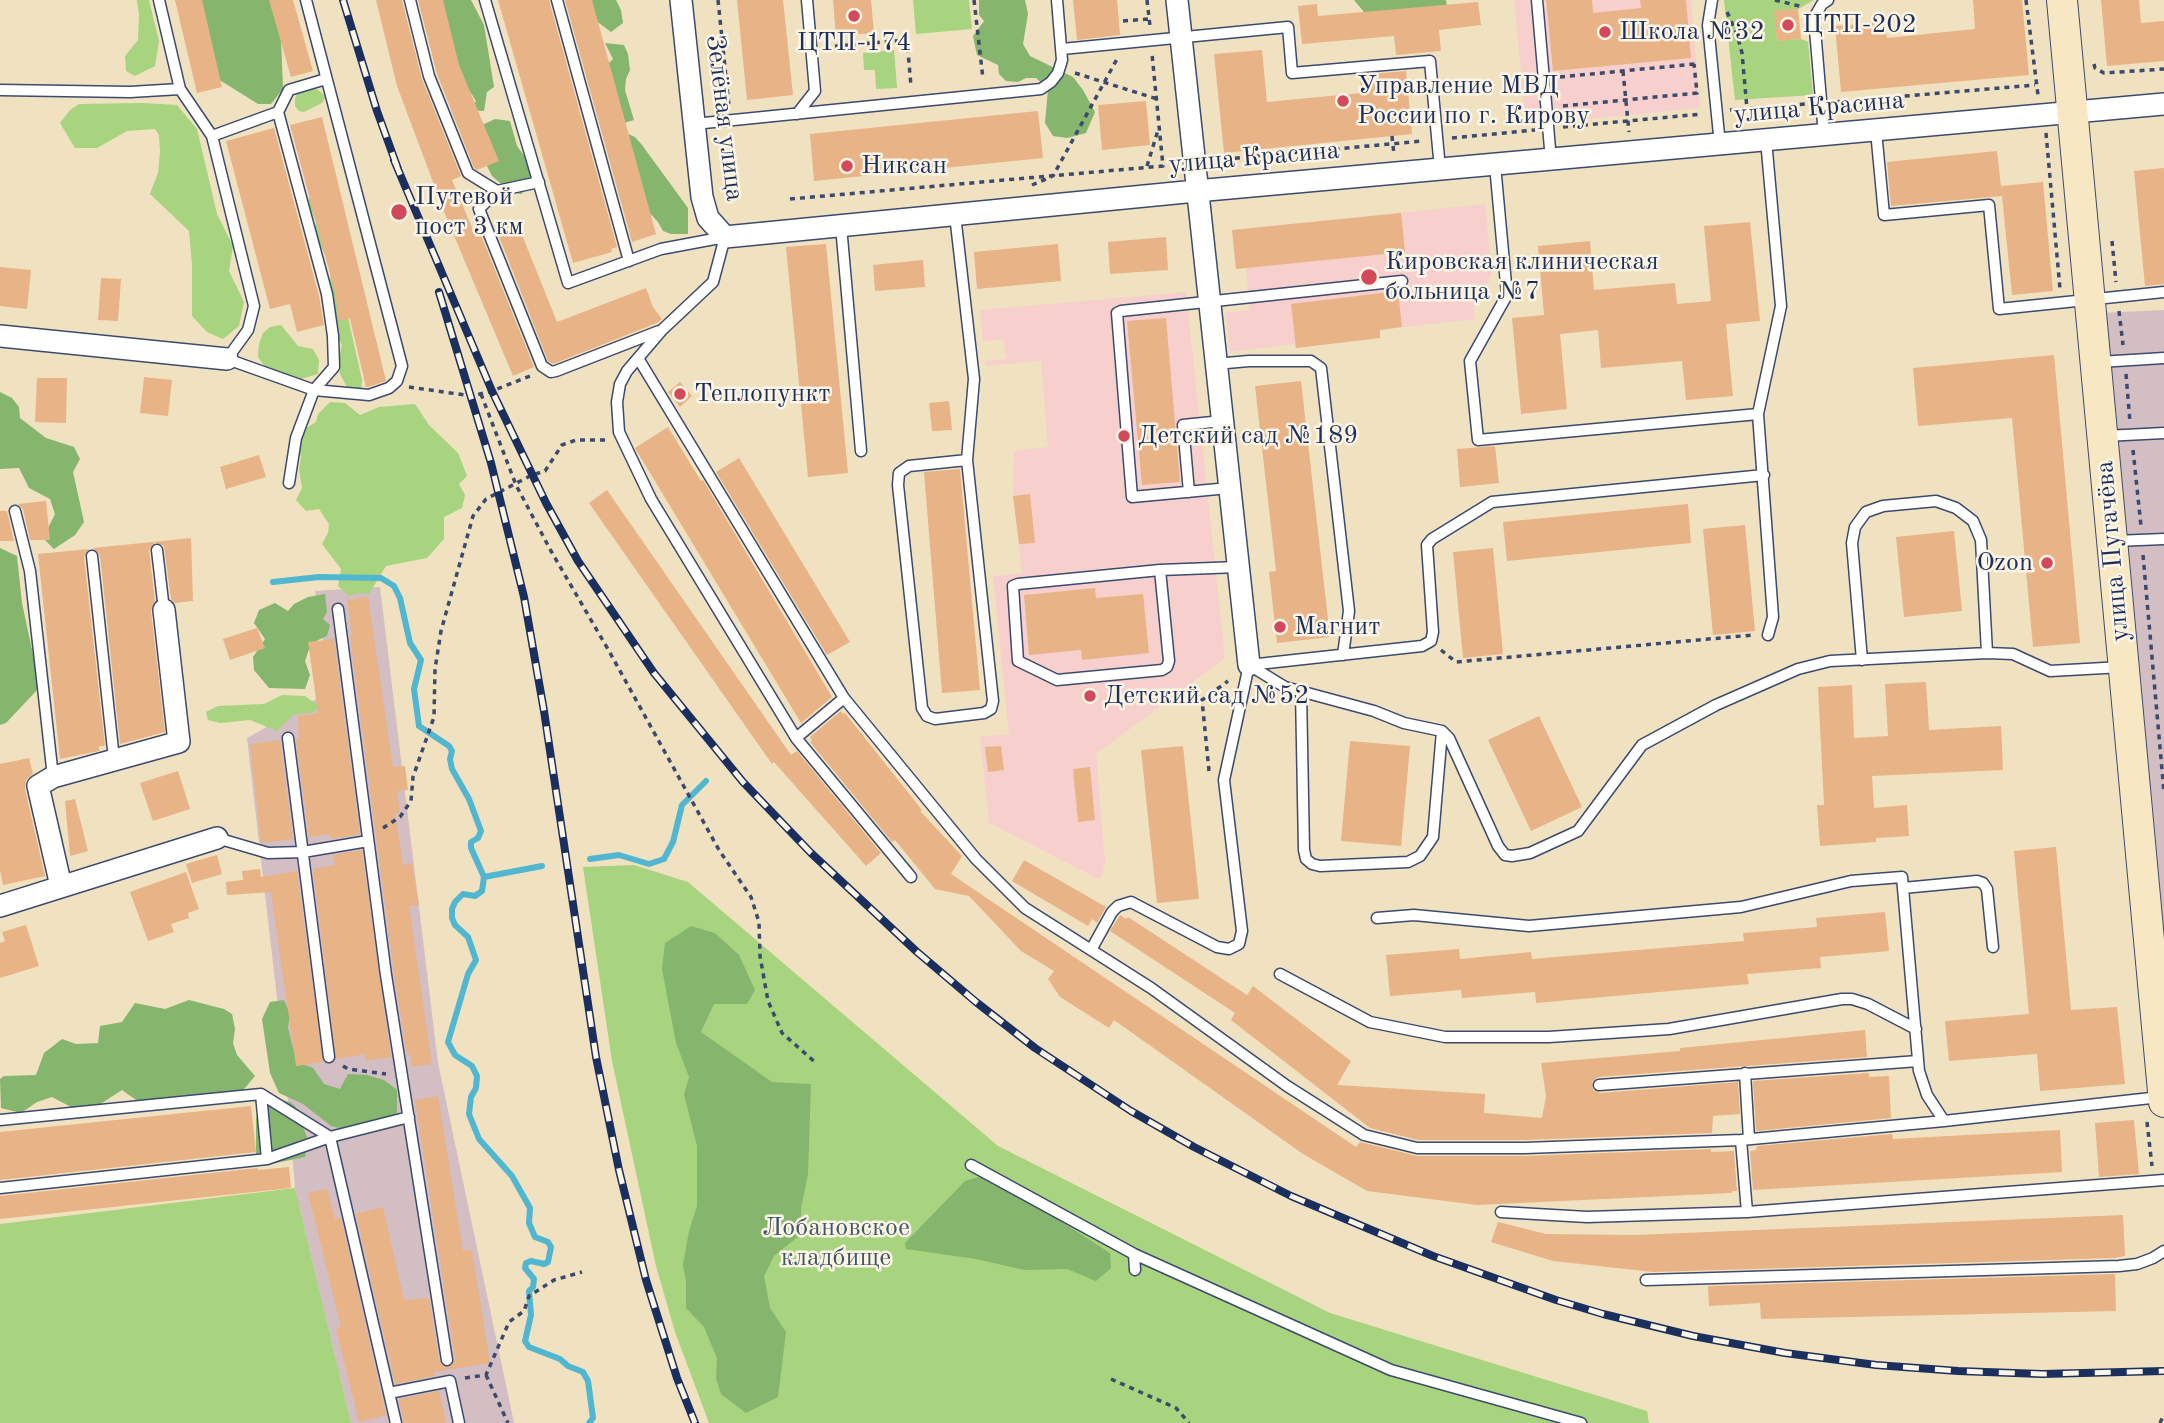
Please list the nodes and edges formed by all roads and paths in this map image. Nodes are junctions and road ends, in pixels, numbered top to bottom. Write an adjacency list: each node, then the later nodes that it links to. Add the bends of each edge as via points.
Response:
1 (159, 0): 39 (lane)
2 (306, 0): 35 (lane)
3 (410, 0): 74 (lane, via 429,76 468,173)
4 (485, 0): 72 (lane)
5 (556, 0): 80 (lane)
6 (681, 0): 56 (street, Зелёная улица)
7 (718, 0): 54 (path)
8 (807, 0): 26 (lane)
9 (974, 0): 42 (path)
10 (1057, 0): 27 (lane)
11 (1147, 0): 21 (path)
12 (1177, 0): 23 (street)
13 (1537, 0): 34 (lane)
14 (1712, 0): 50 (lane, via 1708,25)
15 (1775, 0): 20 (path)
16 (1828, 0): 20 (lane)
17 (2026, 0): 37 (path)
18 (2062, 0): 53 (street, улица Пугачёва)
19 (1724, 5): 49 (path, via 1742,53)
20 (1816, 10): 46 (lane)
21 (1149, 19): 22 (path); 24 (path)
22 (1123, 21)
23 (1180, 37): 24 (lane); 63 (lane, via 1288,27 1292,74 1430,61); 75 (street)
24 (1151, 40): 25 (lane); 43 (path)
25 (1126, 42): 27 (lane); 36 (path)
26 (811, 48): 45 (path, via 907,40); 52 (lane, via 816,91)
27 (1062, 49): 31 (lane)
28 (2093, 59): 32 (path, via 2095,68 2104,72)
29 (1694, 64): 30 (path); 33 (path); 44 (path, via 1697,93)
30 (1700, 64)
31 (1059, 68): 36 (path); 42 (lane, via 1041,89)
32 (2164, 69)
33 (1623, 71): 34 (path); 44 (path)
34 (1544, 78): 48 (lane)
35 (326, 79): 51 (lane, via 289,90); 93 (lane, via 402,366)
36 (1104, 83): 43 (path); 71 (path)
37 (2035, 85): 38 (path); 53 (path)
38 (2014, 87): 41 (path); 46 (path)
39 (180, 89): 40 (lane); 61 (lane)
40 (0, 90)
41 (2006, 93)
42 (985, 95): 45 (lane)
43 (1157, 99): 57 (path)
44 (1626, 100): 48 (path); 55 (path)
45 (913, 102): 52 (lane)
46 (1821, 103): 49 (path); 60 (lane)
47 (2164, 104): 53 (street, улица Красина)
48 (1547, 108): 58 (lane)
49 (1747, 109): 50 (path)
50 (1717, 111): 55 (path); 65 (lane)
51 (278, 113): 61 (lane); 94 (lane, via 327,294 333,336 334,367)
52 (797, 114): 54 (lane)
53 (2058, 114): 59 (street, улица Красина); 83 (street, улица Пугачёва); 83 (path)
54 (730, 121): 56 (lane)
55 (1628, 121): 58 (path); 62 (path)
56 (694, 124): 79 (street, Зелёная улица, via 702,197 708,218)
57 (1159, 125): 69 (path); 69 (path, via 1163,166)
58 (1548, 128): 63 (path); 66 (lane)
59 (1876, 131): 60 (street, улица Красина); 83 (lane, via 1884,215 1989,205 2000,309)
60 (1824, 135): 64 (street, улица Красина)
61 (212, 136): 89 (lane, via 254,306 248,330)
62 (1629, 136)
63 (1437, 139): 67 (path); 70 (lane)
64 (1766, 140): 65 (street, улица Красина); 96 (lane, via 1781,306)
65 (1720, 145): 66 (street, улица Красина)
66 (1551, 160): 68 (street, улица Красина)
67 (1210, 161)
68 (1494, 164): 70 (street, улица Красина); 96 (lane, via 1507,295 1470,361 1478,440)
69 (1147, 167): 71 (path)
70 (1440, 169): 75 (street, улица Красина)
71 (1053, 176): 73 (path); 76 (path)
72 (539, 182): 74 (lane); 80 (lane, via 568,283)
73 (1029, 187)
74 (497, 191): 92 (lane, via 479,209)
75 (1196, 191): 77 (street, улица Красина); 84 (street)
76 (790, 200)
77 (956, 215): 78 (street, улица Красина); 102 (lane, via 974,379)
78 (841, 226): 79 (street, улица Красина); 101 (lane)
79 (726, 237): 80 (lane, via 661,249); 85 (lane, via 713,282)
80 (629, 261)
81 (1402, 281): 84 (lane)
82 (2164, 292): 83 (lane)
83 (2076, 301): 90 (street, улица Пугачёва)
84 (1209, 303): 91 (street); 107 (lane, via 1121,311 1116,318 1132,497)
85 (662, 330): 87 (lane); 92 (lane, via 556,372)
86 (0, 337): 89 (street)
87 (639, 358): 98 (lane, via 620,384); 125 (lane)
88 (2164, 358): 90 (lane)
89 (227, 359): 94 (lane)
90 (2096, 362): 100 (street, улица Пугачёва)
91 (1216, 364): 97 (street); 120 (lane, via 1311,361 1321,368 1349,611)
92 (545, 369): 95 (path)
93 (393, 385): 94 (lane, via 369,396); 95 (path)
94 (314, 390): 104 (lane, via 296,438)
95 (481, 394): 105 (path)
96 (1758, 414): 103 (lane)
97 (1222, 421): 106 (street); 107 (lane, via 1183,425)
98 (619, 432): 105 (path, via 607,440 567,442 545,471); 128 (lane, via 651,499)
99 (2164, 433): 100 (lane)
100 (2102, 436): 110 (street, улица Пугачёва)
101 (861, 451)
102 (967, 460): 102 (lane, via 909,466 899,473 922,708 935,719 984,713 993,701)
103 (1763, 475): 117 (lane, via 1773,617); 118 (lane, via 1492,502 1427,545)
104 (289, 483)
105 (516, 485): 132 (path, via 486,499 473,516 441,631 434,717 413,777 411,801 400,817); 145 (path, via 705,826 751,897 759,922 768,1001 782,1033)
106 (1229, 488): 107 (lane); 113 (street)
107 (1189, 492)
108 (15, 511): 130 (lane, via 30,571)
109 (2164, 539): 110 (lane)
110 (2112, 541): 123 (street, улица Пугачёва)
111 (158, 550): 116 (lane)
112 (92, 556): 129 (lane)
113 (1238, 568): 114 (lane); 122 (street)
114 (1160, 570): 114 (lane, via 1167,667 1057,680 1018,661 1013,586)
115 (338, 609): 132 (lane)
116 (164, 610): 129 (street, via 179,742)
117 (1768, 635): 118 (path, via 1456,662)
118 (1431, 640): 120 (lane, via 1422,646)
119 (1987, 653): 121 (lane); 121 (lane, via 1981,540 1973,521 1936,501 1883,506 1866,512 1855,527 1852,543); 123 (lane, via 2013,654 2050,671)
120 (1343, 655): 122 (lane)
121 (1862, 660): 126 (lane, via 1798,669 1716,705 1642,745 1578,831 1530,853 1504,855)
122 (1249, 665): 124 (lane, via 1285,687); 140 (lane, via 1224,779 1242,932 1239,944 1229,949 1217,947 1130,902 1112,912)
123 (2124, 667): 150 (street, улица Пугачёва)
124 (1301, 691): 126 (lane); 126 (lane, via 1304,850 1312,864 1408,862 1420,856 1433,837)
125 (844, 698): 128 (lane); 140 (lane, via 976,859 1025,908)
126 (1442, 731)
127 (288, 738): 133 (lane)
128 (796, 738): 134 (lane)
129 (114, 759): 130 (street)
130 (53, 777): 135 (street, via 38,786)
131 (217, 838): 133 (lane, via 268,853); 135 (street)
132 (368, 841): 133 (lane); 147 (lane)
133 (303, 852): 143 (lane)
134 (911, 877)
135 (61, 886): 137 (street)
136 (1903, 888): 138 (lane, via 1902,877 1851,881 1741,907 1529,926 1414,915); 139 (lane, via 1983,883); 142 (lane)
137 (0, 906)
138 (1377, 918)
139 (1993, 947)
140 (1091, 950): 155 (lane, via 1364,1135 1417,1148)
141 (1280, 974): 142 (lane, via 1370,1023 1445,1037 1549,1037 1669,1029 1842,999 1868,1004)
142 (1916, 1029): 144 (lane)
143 (329, 1057): 147 (path, via 348,1069)
144 (1918, 1060): 146 (lane); 153 (lane, via 1923,1085)
145 (816, 1063)
146 (1745, 1073): 148 (lane); 155 (lane)
147 (402, 1076): 151 (lane)
148 (1599, 1085)
149 (261, 1094): 152 (lane); 154 (lane); 156 (lane)
150 (2157, 1099): 153 (lane); 158 (path)
151 (409, 1117): 154 (lane); 167 (lane)
152 (0, 1120)
153 (1944, 1121): 155 (lane)
154 (330, 1137): 156 (lane); 171 (lane)
155 (1745, 1140): 161 (lane)
156 (267, 1159): 159 (lane)
157 (971, 1165): 163 (lane)
158 (2159, 1180): 161 (lane)
159 (0, 1188)
160 (1502, 1212): 161 (lane, via 1587,1217)
161 (1746, 1212)
162 (2164, 1251): 166 (lane, via 2137,1264 2119,1266)
163 (1134, 1254): 164 (lane); 177 (lane, via 1391,1370)
164 (1135, 1270)
165 (582, 1272): 168 (path, via 554,1280 529,1296 524,1311 509,1322)
166 (1646, 1280)
167 (447, 1360)
168 (486, 1375): 170 (path); 175 (path)
169 (1111, 1379): 176 (path, via 1176,1408)
170 (450, 1381): 171 (lane); 174 (lane)
171 (389, 1393): 173 (lane)
172 (2164, 1414): 178 (path)
173 (396, 1423)
174 (459, 1423)
175 (508, 1423)
176 (1189, 1423)
177 (1581, 1423)
178 (2160, 1423)

